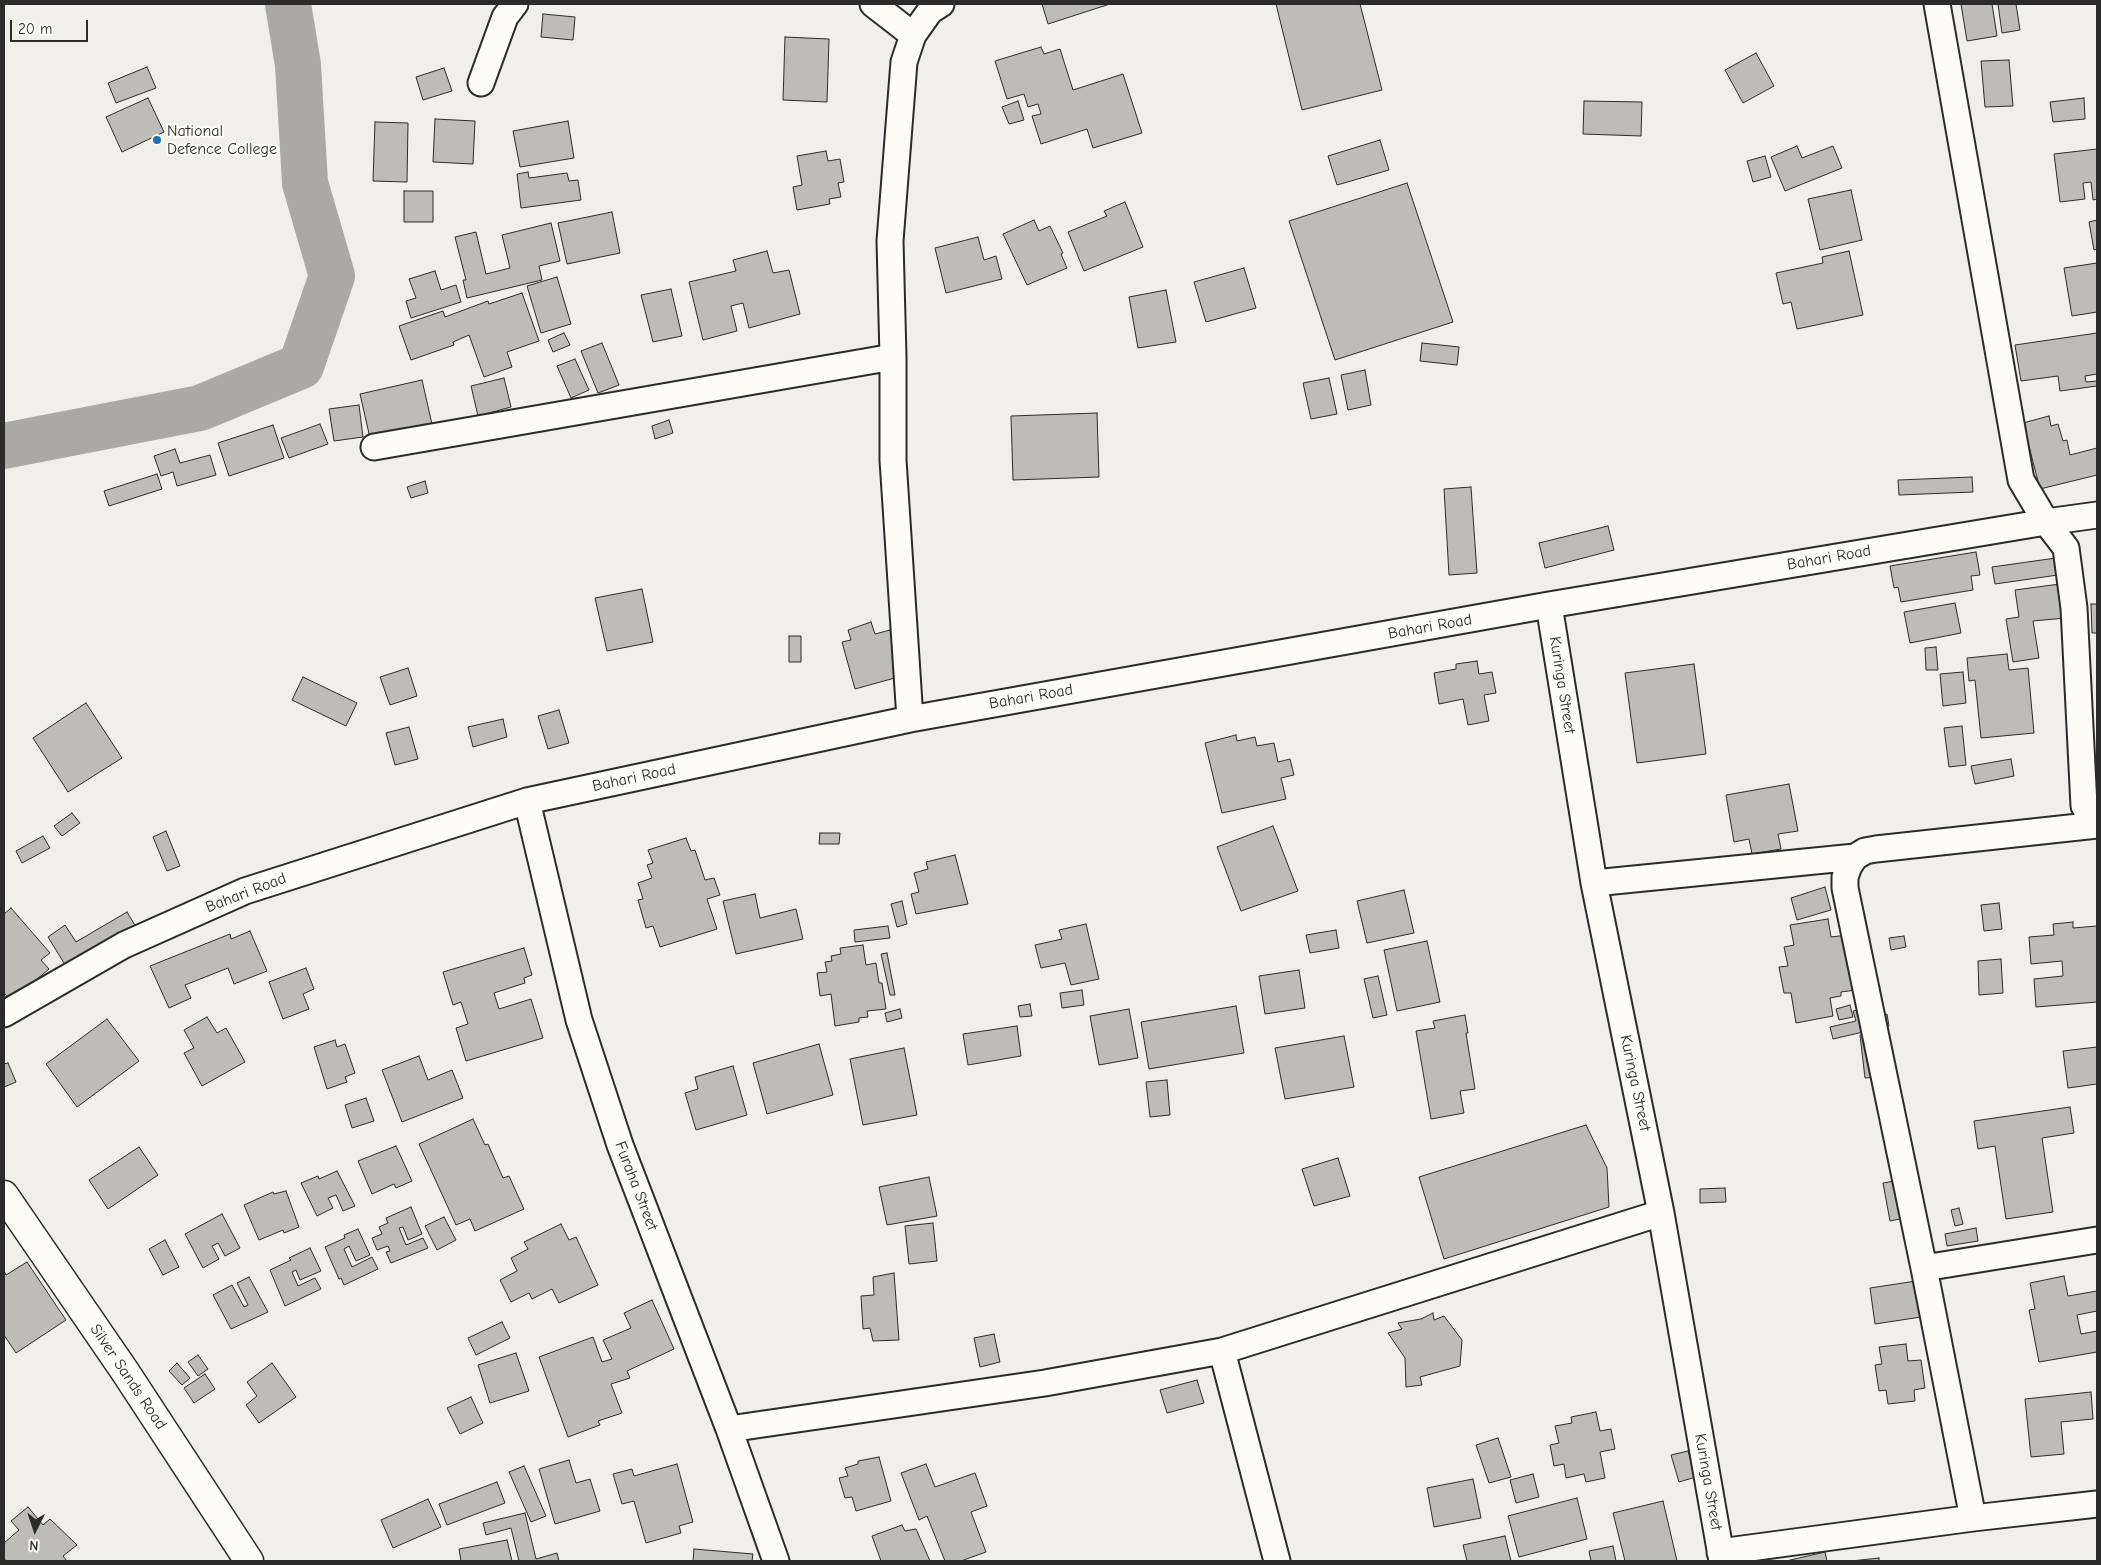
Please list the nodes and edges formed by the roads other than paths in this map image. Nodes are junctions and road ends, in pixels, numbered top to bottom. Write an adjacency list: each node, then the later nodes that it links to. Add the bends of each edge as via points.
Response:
1 (515, 4): 6 (street, via 505,17)
2 (873, 4): 5 (street)
3 (941, 4): 5 (street, via 930,11)
4 (1937, 4): 10 (street, via 2021,480)
5 (913, 35): 7 (street, via 904,62 890,241)
6 (481, 83)
7 (893, 357): 8 (street); 12 (street, via 893,460)
8 (374, 447)
9 (2097, 515): 10 (street, Bahari Road)
10 (2046, 522): 11 (street, Bahari Road); 14 (street, via 2066,548 2074,608 2084,806)
11 (1549, 606): 12 (street, Bahari Road); 16 (street, Kuringa Street)
12 (910, 719): 13 (street, Bahari Road)
13 (527, 801): 17 (street, Bahari Road, via 245,891 124,945); 23 (street, Furaha Street, via 579,1020 620,1145)
14 (2097, 824): 15 (street, via 1876,848)
15 (1855, 857): 16 (street); 21 (street, via 1845,877 1845,888)
16 (1594, 883): 19 (street, Kuringa Street)
17 (4, 1014)
18 (4, 1195): 27 (street, Silver Sands Road)
19 (1662, 1213): 22 (street); 26 (street, Kuringa Street)
20 (2097, 1240): 21 (street)
21 (1924, 1268): 25 (street)
22 (1222, 1351): 23 (street, via 1046,1383); 29 (street)
23 (729, 1429): 28 (street, Furaha Street)
24 (2097, 1504): 25 (street)
25 (1973, 1518): 26 (street)
26 (1721, 1557)
27 (249, 1561)
28 (776, 1561)
29 (1277, 1561)

